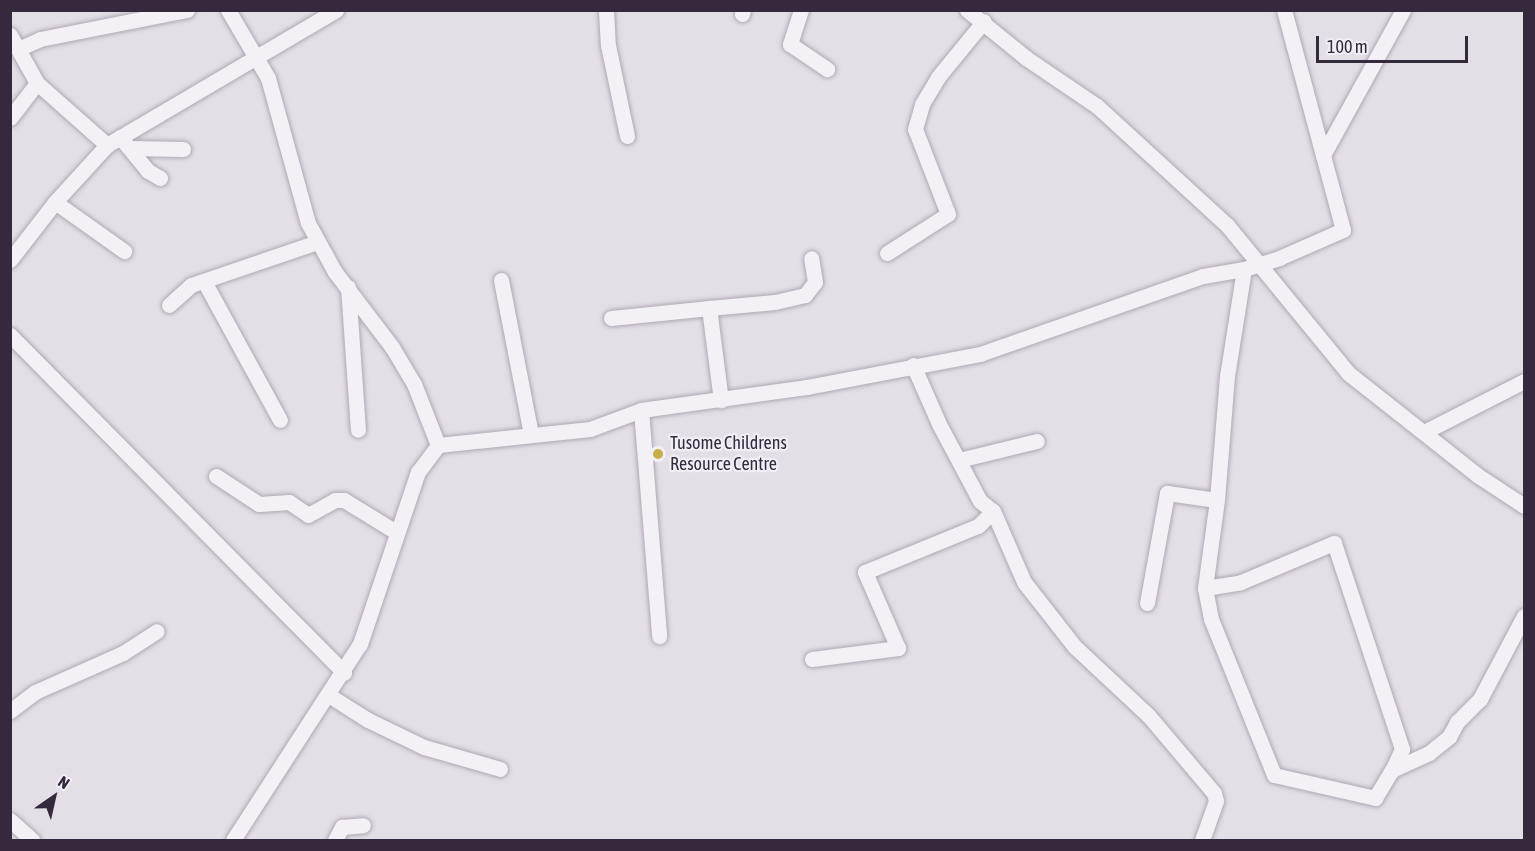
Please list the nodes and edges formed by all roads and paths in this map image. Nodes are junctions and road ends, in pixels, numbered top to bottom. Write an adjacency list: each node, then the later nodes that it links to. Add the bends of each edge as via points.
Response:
1 (187, 10): 11 (street, via 50,37)
2 (228, 10): 12 (street)
3 (336, 10): 12 (street)
4 (606, 10): 16 (street, via 608,45)
5 (801, 10): 13 (street, via 790,44)
6 (967, 10): 9 (street)
7 (1284, 10): 19 (street)
8 (1403, 10): 19 (street)
9 (984, 21): 24 (street, via 938,77 922,104 915,129 948,214); 27 (street, via 1026,58 1096,106 1227,225)
10 (10, 34): 11 (street)
11 (18, 49): 14 (street)
12 (259, 59): 17 (street); 22 (street, via 268,78 299,201)
13 (827, 69)
14 (37, 83): 15 (street); 17 (street)
15 (10, 118)
16 (627, 136)
17 (119, 143): 18 (street); 20 (street); 21 (street)
18 (183, 149)
19 (1323, 154): 27 (street, via 1343,230 1279,258)
20 (160, 178)
21 (55, 202): 23 (street); 26 (street)
22 (317, 242): 30 (street); 31 (street)
23 (124, 251)
24 (887, 254)
25 (811, 258): 33 (street, via 815,282 805,295)
26 (10, 260)
27 (1258, 261): 28 (street); 42 (street, via 1341,366)
28 (1244, 269): 36 (street, via 1203,276 980,354); 48 (street, via 1220,432)
29 (501, 280): 43 (street)
30 (205, 283): 32 (street, via 192,285); 40 (street)
31 (348, 287): 41 (street); 45 (street, via 392,346 414,384)
32 (169, 305)
33 (709, 308): 34 (street); 38 (street)
34 (611, 318)
35 (10, 335): 58 (street)
36 (913, 365): 38 (street); 46 (street)
37 (1524, 381): 42 (street)
38 (721, 400): 39 (street)
39 (640, 410): 43 (street, via 590,429); 56 (street)
40 (280, 420)
41 (358, 430)
42 (1424, 432): 49 (street)
43 (531, 435): 45 (street)
44 (1037, 441): 46 (street)
45 (438, 445): 51 (street, via 418,472)
46 (959, 460): 50 (street, via 980,501)
47 (216, 476): 51 (street, via 259,504 289,502 308,515 335,500 344,500)
48 (1217, 500): 52 (street); 53 (street, via 1167,493)
49 (1524, 506)
50 (993, 511): 57 (street, via 978,526 865,572 898,648); 68 (street, via 1024,582 1075,647 1148,715 1214,793 1216,801)
51 (396, 532): 58 (street, via 360,644)
52 (1205, 588): 62 (street, via 1210,619 1274,775 1375,798); 62 (street, via 1241,582 1334,543 1402,749)
53 (1147, 603)
54 (1524, 616): 62 (street, via 1480,699 1449,736 1429,753)
55 (157, 631): 60 (street, via 123,653 35,692)
56 (659, 636)
57 (812, 659)
58 (344, 673): 59 (street)
59 (330, 696): 61 (street, via 424,747); 66 (street)
60 (10, 711)
61 (500, 769)
62 (1392, 770)
63 (10, 820): 65 (street)
64 (363, 825): 67 (street, via 342,827)
65 (32, 840)
66 (233, 840)
67 (335, 840)
68 (1202, 840)

